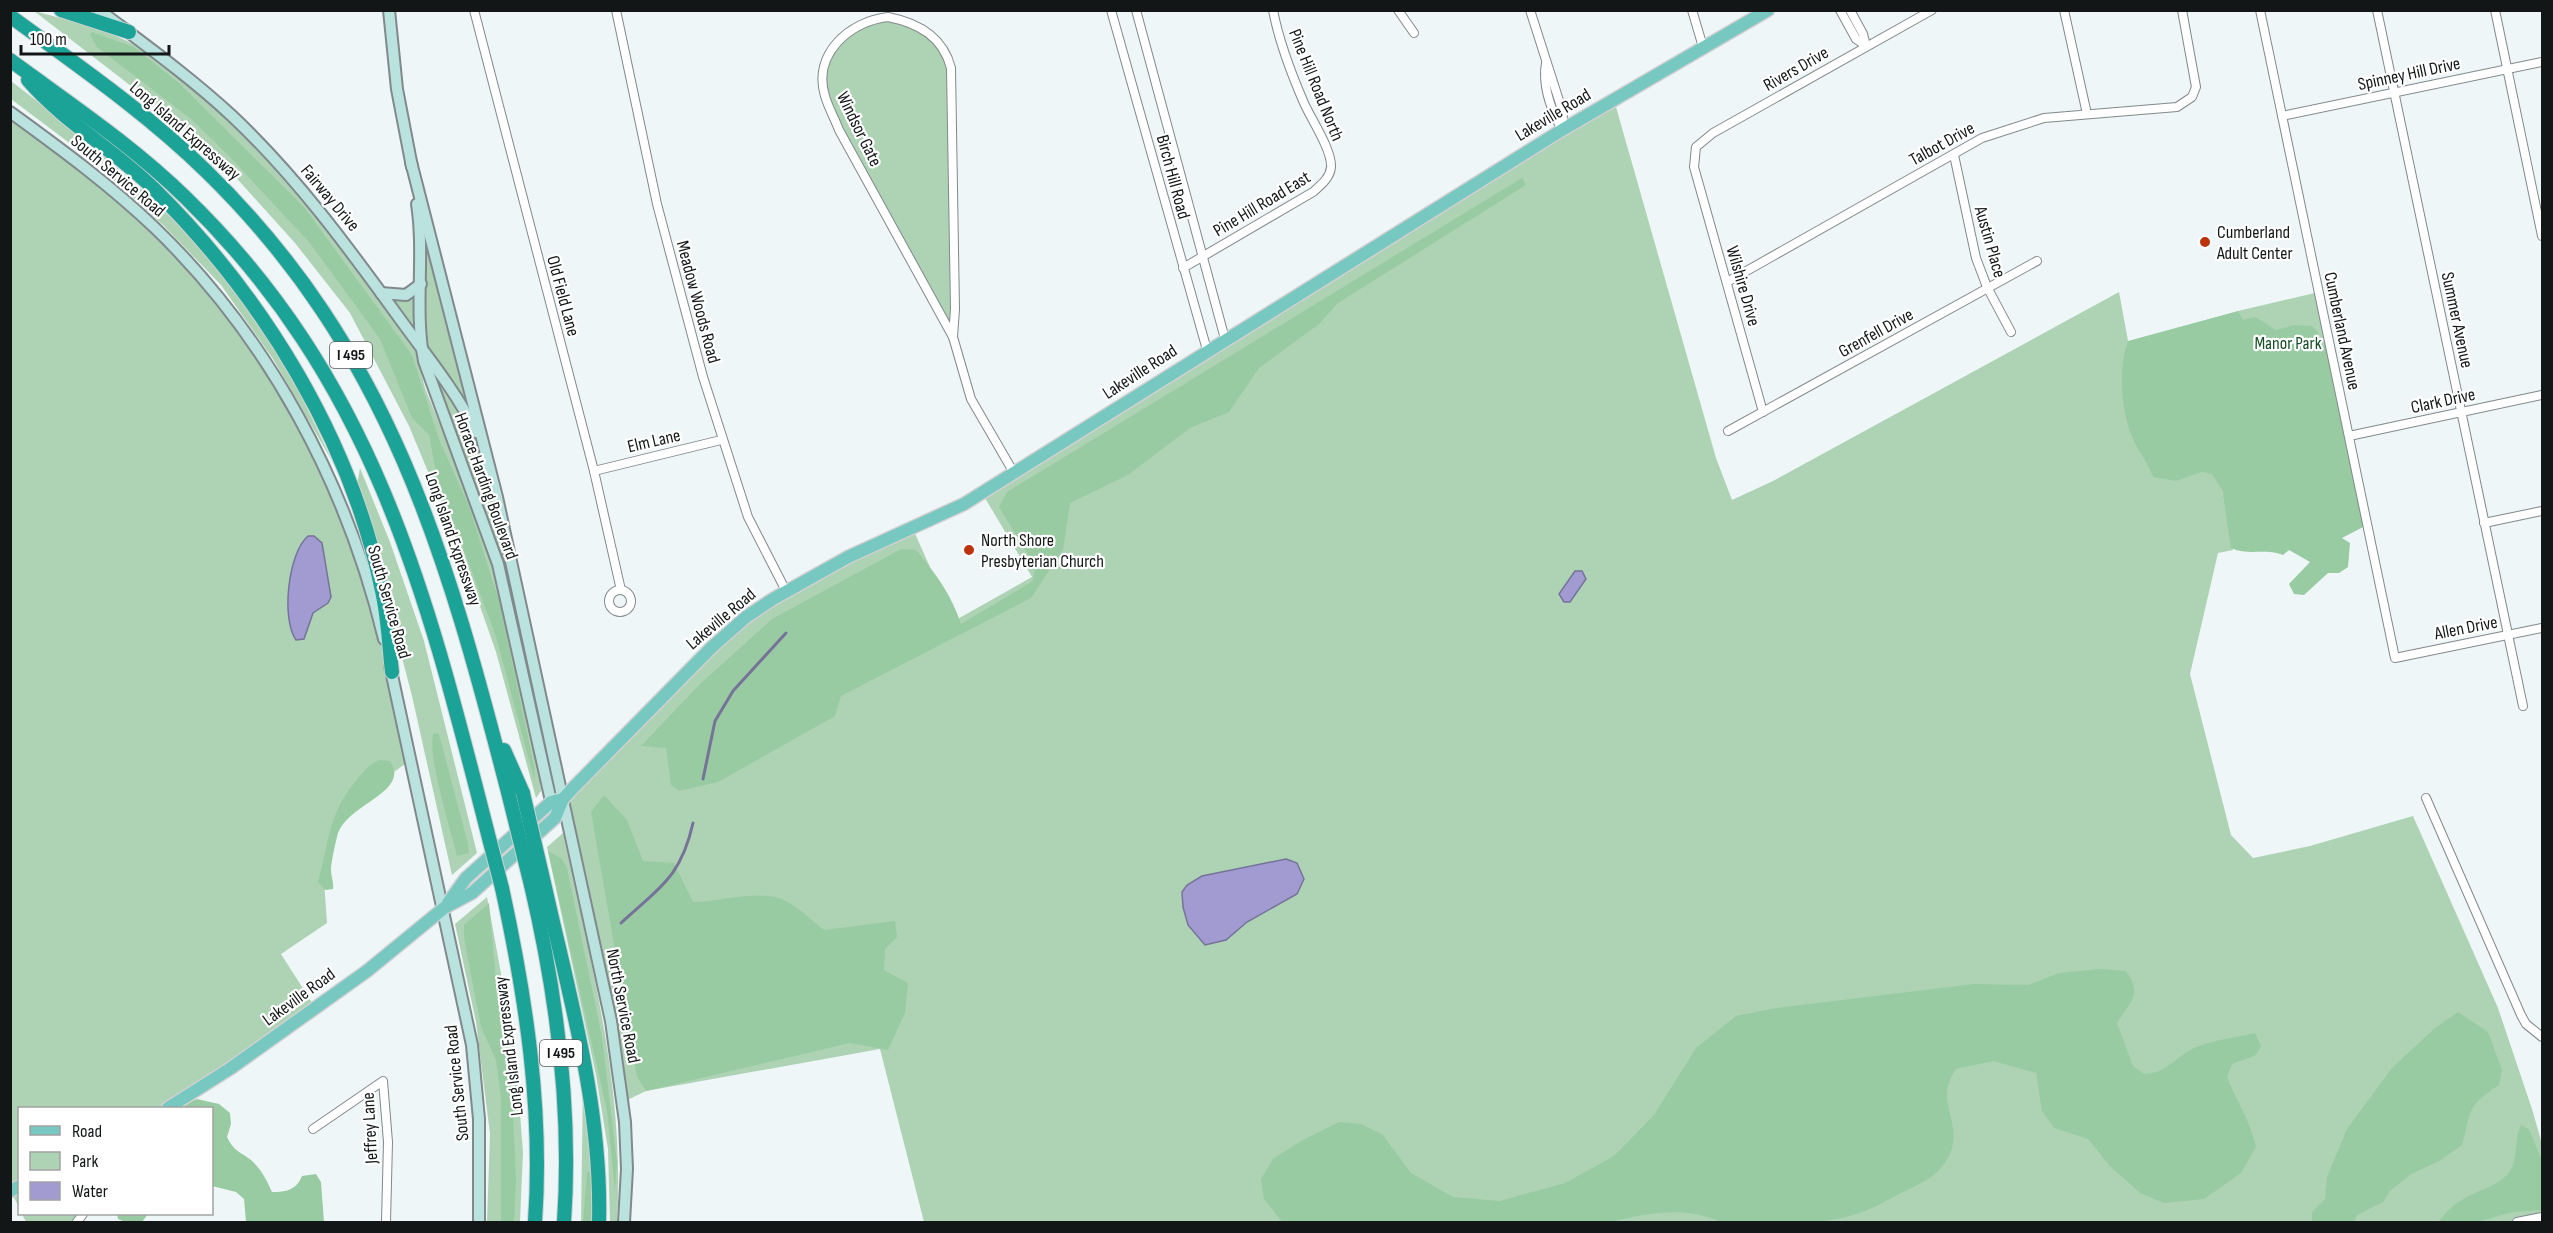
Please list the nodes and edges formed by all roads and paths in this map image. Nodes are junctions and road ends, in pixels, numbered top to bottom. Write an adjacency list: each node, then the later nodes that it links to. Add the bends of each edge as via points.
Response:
1 (61, 10): 22 (highway)
2 (99, 10): 22 (main road, Fairway Drive)
3 (388, 10): 35 (main road, Horace Harding Boulevard)
4 (474, 10): 58 (street, Old Field Lane)
5 (616, 10): 56 (street, Meadow Woods Road, via 660,216)
6 (1111, 10): 41 (street, Birch Hill Road)
7 (1136, 10): 39 (street)
8 (1273, 10): 37 (street, Pine Hill Road North, via 1281,45 1329,155)
9 (1398, 10): 23 (street)
10 (1530, 10): 33 (street, via 1546,63 1544,77 1554,116)
11 (1692, 10): 25 (street)
12 (1768, 10): 25 (main road, Lakeville Road)
13 (1840, 10): 24 (street, via 1856,39)
14 (1850, 10): 24 (street)
15 (1932, 10): 24 (street, Rivers Drive)
16 (2064, 10): 31 (street)
17 (2182, 10): 31 (street, Talbot Drive, via 2196,78 2192,97 2177,107)
18 (2260, 10): 32 (street, Cumberland Avenue)
19 (2377, 10): 29 (street, Summer Avenue)
20 (2495, 10): 28 (street)
21 (10, 16): 71 (highway, Long Island Expressway / I 495, bridge, via 150,121 205,170 255,222 321,308 365,379 409,469 447,571 487,711 516,794)
22 (129, 32): 45 (main road, Fairway Drive, via 204,91 257,141 318,208)
23 (1413, 33)
24 (1866, 46): 36 (street, Rivers Drive, via 1703,140 1696,147)
25 (1703, 47): 33 (main road, Lakeville Road)
26 (11, 60): 67 (highway, via 51,107 130,167 186,222 230,274 281,348 326,428 352,490 383,592); 79 (highway, Long Island Expressway / I 495, bridge, via 130,149 186,198 259,279 322,368 373,464 407,548 440,651 502,888 522,987 531,1058 537,1132)
27 (2542, 62): 28 (street, Spinney Hill Drive)
28 (2507, 69): 29 (street, Spinney Hill Drive); 38 (street)
29 (2394, 92): 32 (street, Spinney Hill Drive); 53 (street, Summer Avenue)
30 (10, 112): 67 (main road, South Service Road, via 96,176 156,229 250,339 294,410 339,499 364,567)
31 (2087, 114): 34 (street, Talbot Drive, via 2023,123 1982,138)
32 (2282, 116): 55 (street, Cumberland Avenue)
33 (1562, 130): 48 (main road, Lakeville Road)
34 (1954, 155): 42 (street, Talbot Drive); 44 (street, Austin Place, via 1976,258)
35 (411, 162): 43 (main road, Horace Harding Boulevard, via 420,227); 57 (main road, Horace Harding Boulevard)
36 (1694, 168): 42 (street, Wilshire Drive)
37 (1331, 170): 39 (street, Pine Hill Road East, via 1313,192)
38 (2542, 236)
39 (1202, 257): 41 (street, Pine Hill Road East); 48 (street)
40 (2037, 261): 44 (street, Grenfell Drive)
41 (1182, 268): 50 (street, Birch Hill Road)
42 (1727, 282): 52 (street, Wilshire Drive)
43 (421, 285): 45 (main road, via 406,296); 49 (main road, Horace Harding Boulevard)
44 (1987, 287): 46 (street, Austin Place); 52 (street, Grenfell Drive)
45 (381, 293): 49 (main road, Fairway Drive)
46 (2011, 332)
47 (952, 337): 47 (street, Windsor Gate, via 955,309 951,69 943,46 928,32 907,20 875,18 860,22 837,43 824,67 825,95 839,130); 59 (street, Windsor Gate, via 971,399)
48 (1225, 339): 50 (main road, Lakeville Road)
49 (422, 349): 57 (main road, Fairway Drive, via 462,406); 70 (main road, Horace Harding Boulevard, via 431,387 498,564)
50 (1207, 351): 59 (main road, Lakeville Road)
51 (2542, 395): 53 (street, Clark Drive)
52 (1763, 412): 54 (street, Grenfell Drive)
53 (2461, 412): 55 (street, Clark Drive); 61 (street, Summer Avenue)
54 (1728, 431)
55 (2349, 436): 66 (street, Cumberland Avenue)
56 (722, 440): 58 (street, Elm Lane); 63 (street, Meadow Woods Road, via 752,526)
57 (484, 452): 70 (main road, Horace Harding Boulevard, via 500,508)
58 (594, 471): 62 (street, Old Field Lane)
59 (1014, 473): 63 (main road, Lakeville Road, via 964,504 848,557)
60 (2542, 511): 61 (street)
61 (2484, 523): 65 (street, Summer Avenue)
62 (621, 590)
63 (786, 591): 70 (main road, Lakeville Road, via 746,617 712,647)
64 (2542, 628): 65 (street, Allen Drive)
65 (2508, 635): 66 (street, Allen Drive); 68 (street, Summer Avenue)
66 (2395, 658)
67 (392, 672): 72 (main road, South Service Road)
68 (2523, 706)
69 (2426, 798): 73 (street, via 2521,1015)
70 (557, 800): 72 (main road, Lakeville Road, via 466,878); 72 (main road, Lakeville Road, via 555,818 472,893); 82 (main road, North Service Road, via 617,1057 626,1143)
71 (538, 884): 80 (highway, I 495, via 562,1067 567,1139); 81 (highway, via 592,1105 599,1162)
72 (444, 908): 74 (main road, Lakeville Road, via 367,971); 78 (main road, South Service Road, via 477,1082)
73 (2542, 1037)
74 (170, 1107)
75 (313, 1129): 77 (street, Jeffrey Lane, via 383,1081 388,1142)
76 (2542, 1218): 83 (street)
77 (386, 1222)
78 (479, 1222)
79 (535, 1222)
80 (564, 1222)
81 (599, 1222)
82 (624, 1222)
83 (2517, 1222)

